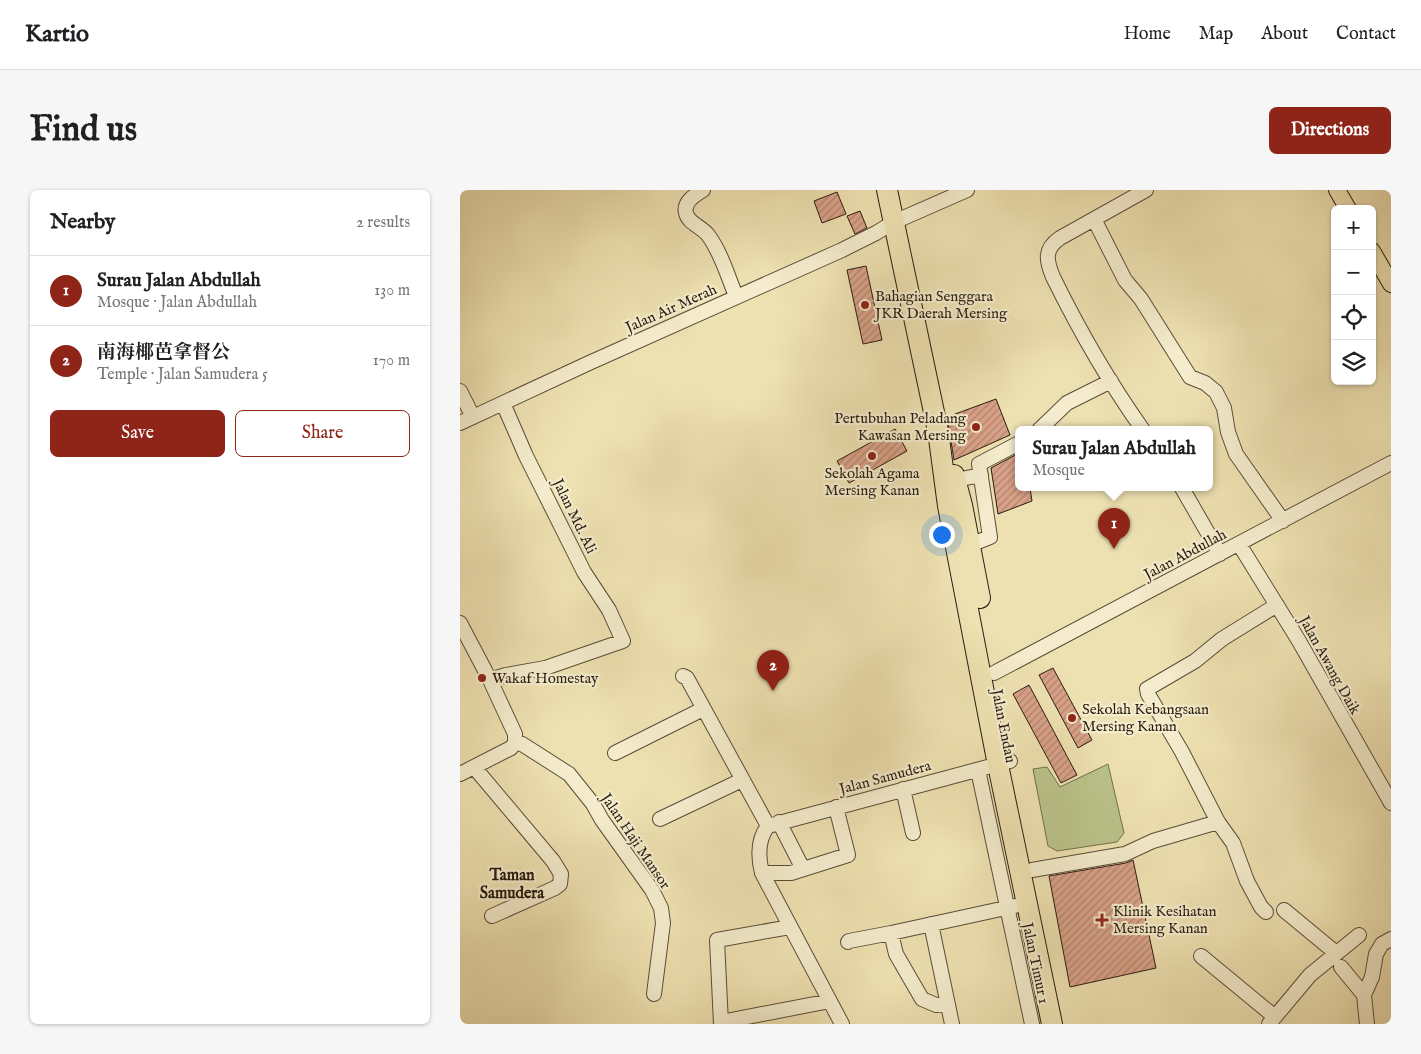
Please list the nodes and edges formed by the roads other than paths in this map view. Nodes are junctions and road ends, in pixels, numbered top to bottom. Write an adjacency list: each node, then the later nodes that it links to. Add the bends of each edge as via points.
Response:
1 (887, 190): 8 (highway, Jalan Endau)
2 (967, 190): 8 (street, Jalan Air Merah)
3 (1146, 190): 7 (street)
4 (1337, 190): 6 (main road)
5 (701, 192): 11 (street, via 688,202 686,215 708,235)
6 (1346, 205)
7 (1094, 219): 12 (street, via 1052,244 1048,249 1048,260 1053,277 1081,332); 23 (street, via 1125,280 1141,299 1190,377 1216,392 1224,408 1236,454)
8 (894, 222): 11 (street, Jalan Air Merah, via 842,250); 21 (highway, Jalan Endau)
9 (1376, 259): 10 (main road)
10 (1391, 284)
11 (736, 296): 14 (street, Jalan Air Merah)
12 (1111, 381): 16 (street, via 1067,403); 17 (street)
13 (460, 391): 15 (street)
14 (503, 402): 15 (street, Jalan Air Merah); 31 (street, Jalan Md. Ali, via 584,572 605,601 623,641 545,668)
15 (466, 420)
16 (1043, 426)
17 (1140, 426)
18 (1015, 445): 20 (street, via 979,464)
19 (1391, 463): 23 (street, Jalan Abdullah)
20 (981, 475): 21 (street); 25 (street, via 990,537)
21 (950, 484): 25 (highway, Jalan Endau); 35 (highway, Jalan Endau)
22 (1184, 491): 26 (street)
23 (1283, 520): 24 (street, Jalan Abdullah)
24 (1240, 544): 26 (street, Jalan Abdullah); 27 (street, Jalan Awang Daik)
25 (970, 545): 29 (highway, Jalan Endau)
26 (1220, 554): 29 (street, Jalan Abdullah)
27 (1277, 605): 41 (street, Jalan Awang Daik); 44 (street, via 1222,639 1196,661 1147,689)
28 (460, 623): 31 (street)
29 (994, 673): 35 (highway, Jalan Endau)
30 (683, 676): 32 (street)
31 (490, 680): 33 (street, via 515,734)
32 (703, 709): 34 (street); 39 (street)
33 (515, 742): 36 (street, via 511,748); 64 (street, Jalan Haji Mansor, via 569,774 652,890 663,923)
34 (615, 753)
35 (1004, 763): 37 (street, Jalan Samudera); 48 (highway, Jalan Endau); 50 (highway, Jalan Endau)
36 (474, 767): 38 (street); 54 (street, via 561,874 560,884 555,888)
37 (978, 770): 40 (street, Jalan Samudera); 51 (street, Jalan Timur 1)
38 (460, 774)
39 (742, 780): 43 (street); 45 (street)
40 (903, 789): 42 (street, Jalan Samudera); 46 (street)
41 (1391, 802)
42 (836, 807): 45 (street, Jalan Samudera); 47 (street, via 848,855)
43 (660, 819)
44 (1218, 822): 48 (street, via 1153,841 1125,854); 53 (street, via 1233,843 1248,881)
45 (774, 824): 47 (street); 49 (street, via 762,834 759,855)
46 (913, 833)
47 (803, 869): 49 (street, via 791,873)
48 (1032, 870): 74 (highway, Jalan Endau)
49 (762, 874): 56 (street)
50 (1028, 903): 51 (street); 73 (highway, Jalan Endau)
51 (1008, 908): 55 (street); 72 (street, Jalan Timur 1)
52 (1284, 910): 61 (street)
53 (1266, 912)
54 (492, 916)
55 (931, 924): 57 (street); 67 (street)
56 (790, 927): 66 (street); 69 (street, via 717,940)
57 (891, 934): 60 (street); 67 (street, via 896,954 922,999 936,1005)
58 (1359, 935): 61 (street)
59 (1391, 939): 65 (street, via 1378,948 1372,977)
60 (848, 942)
61 (1336, 953): 68 (street, via 1306,979)
62 (1201, 956): 68 (street)
63 (1341, 967): 65 (street)
64 (654, 994)
65 (1364, 995): 75 (street)
66 (830, 1001): 69 (street); 70 (street)
67 (948, 1004): 71 (street)
68 (1272, 1020)
69 (721, 1023)
70 (842, 1024)
71 (952, 1024)
72 (1032, 1024)
73 (1052, 1024)
74 (1063, 1024)
75 (1367, 1024)

